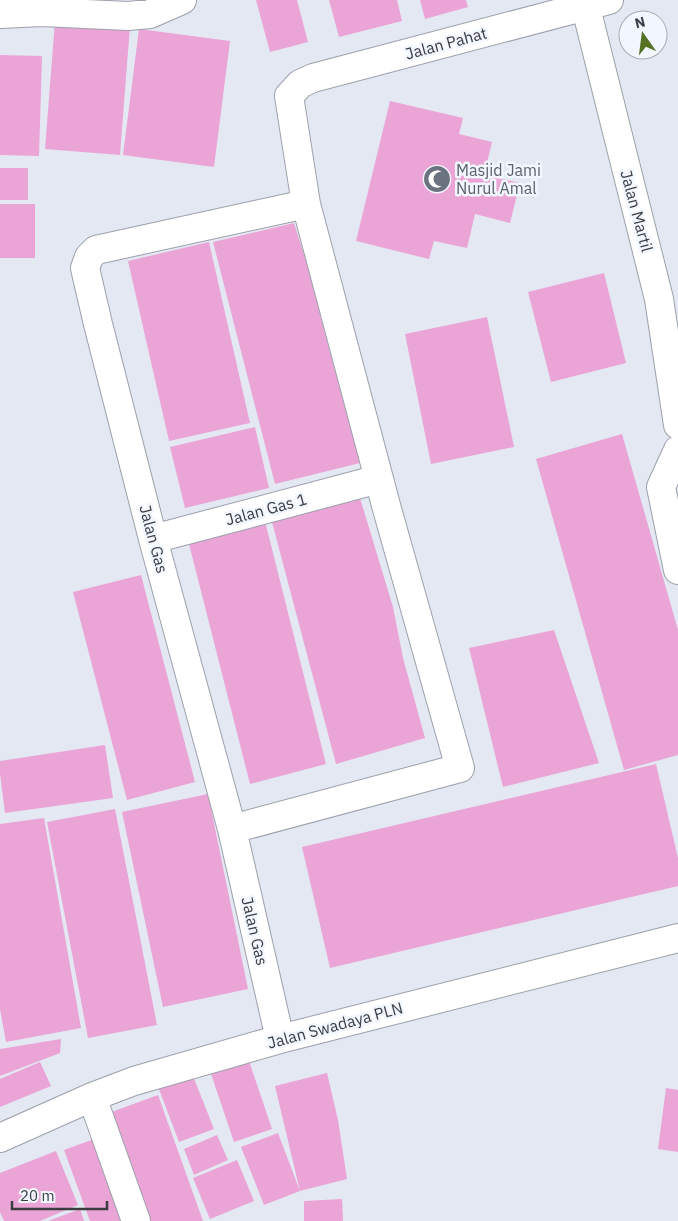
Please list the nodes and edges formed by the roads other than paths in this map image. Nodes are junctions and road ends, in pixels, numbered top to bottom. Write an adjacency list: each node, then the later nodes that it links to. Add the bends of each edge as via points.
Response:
1 (182, 0): 3 (street, via 150,14 128,16 42,12)
2 (593, 2): 4 (street, Jalan Pahat, via 300,84 289,96); 5 (street, Jalan Martil)
3 (0, 14)
4 (306, 204): 8 (street); 9 (street, Jalan Gas, via 109,246 88,257 85,268 96,316)
5 (669, 297): 6 (street, Jalan Martil)
6 (678, 425)
7 (678, 450): 10 (street, via 661,487)
8 (379, 479): 9 (street, Jalan Gas 1); 11 (street, via 460,768)
9 (153, 539): 11 (street, Jalan Gas)
10 (678, 570)
11 (232, 829): 13 (street, Jalan Gas)
12 (678, 938): 13 (street, Jalan Swadaya PLN)
13 (280, 1039): 14 (street, Jalan Swadaya PLN)
14 (92, 1096): 15 (street, Jalan Swadaya PLN); 16 (street)
15 (0, 1138)
16 (136, 1221)

